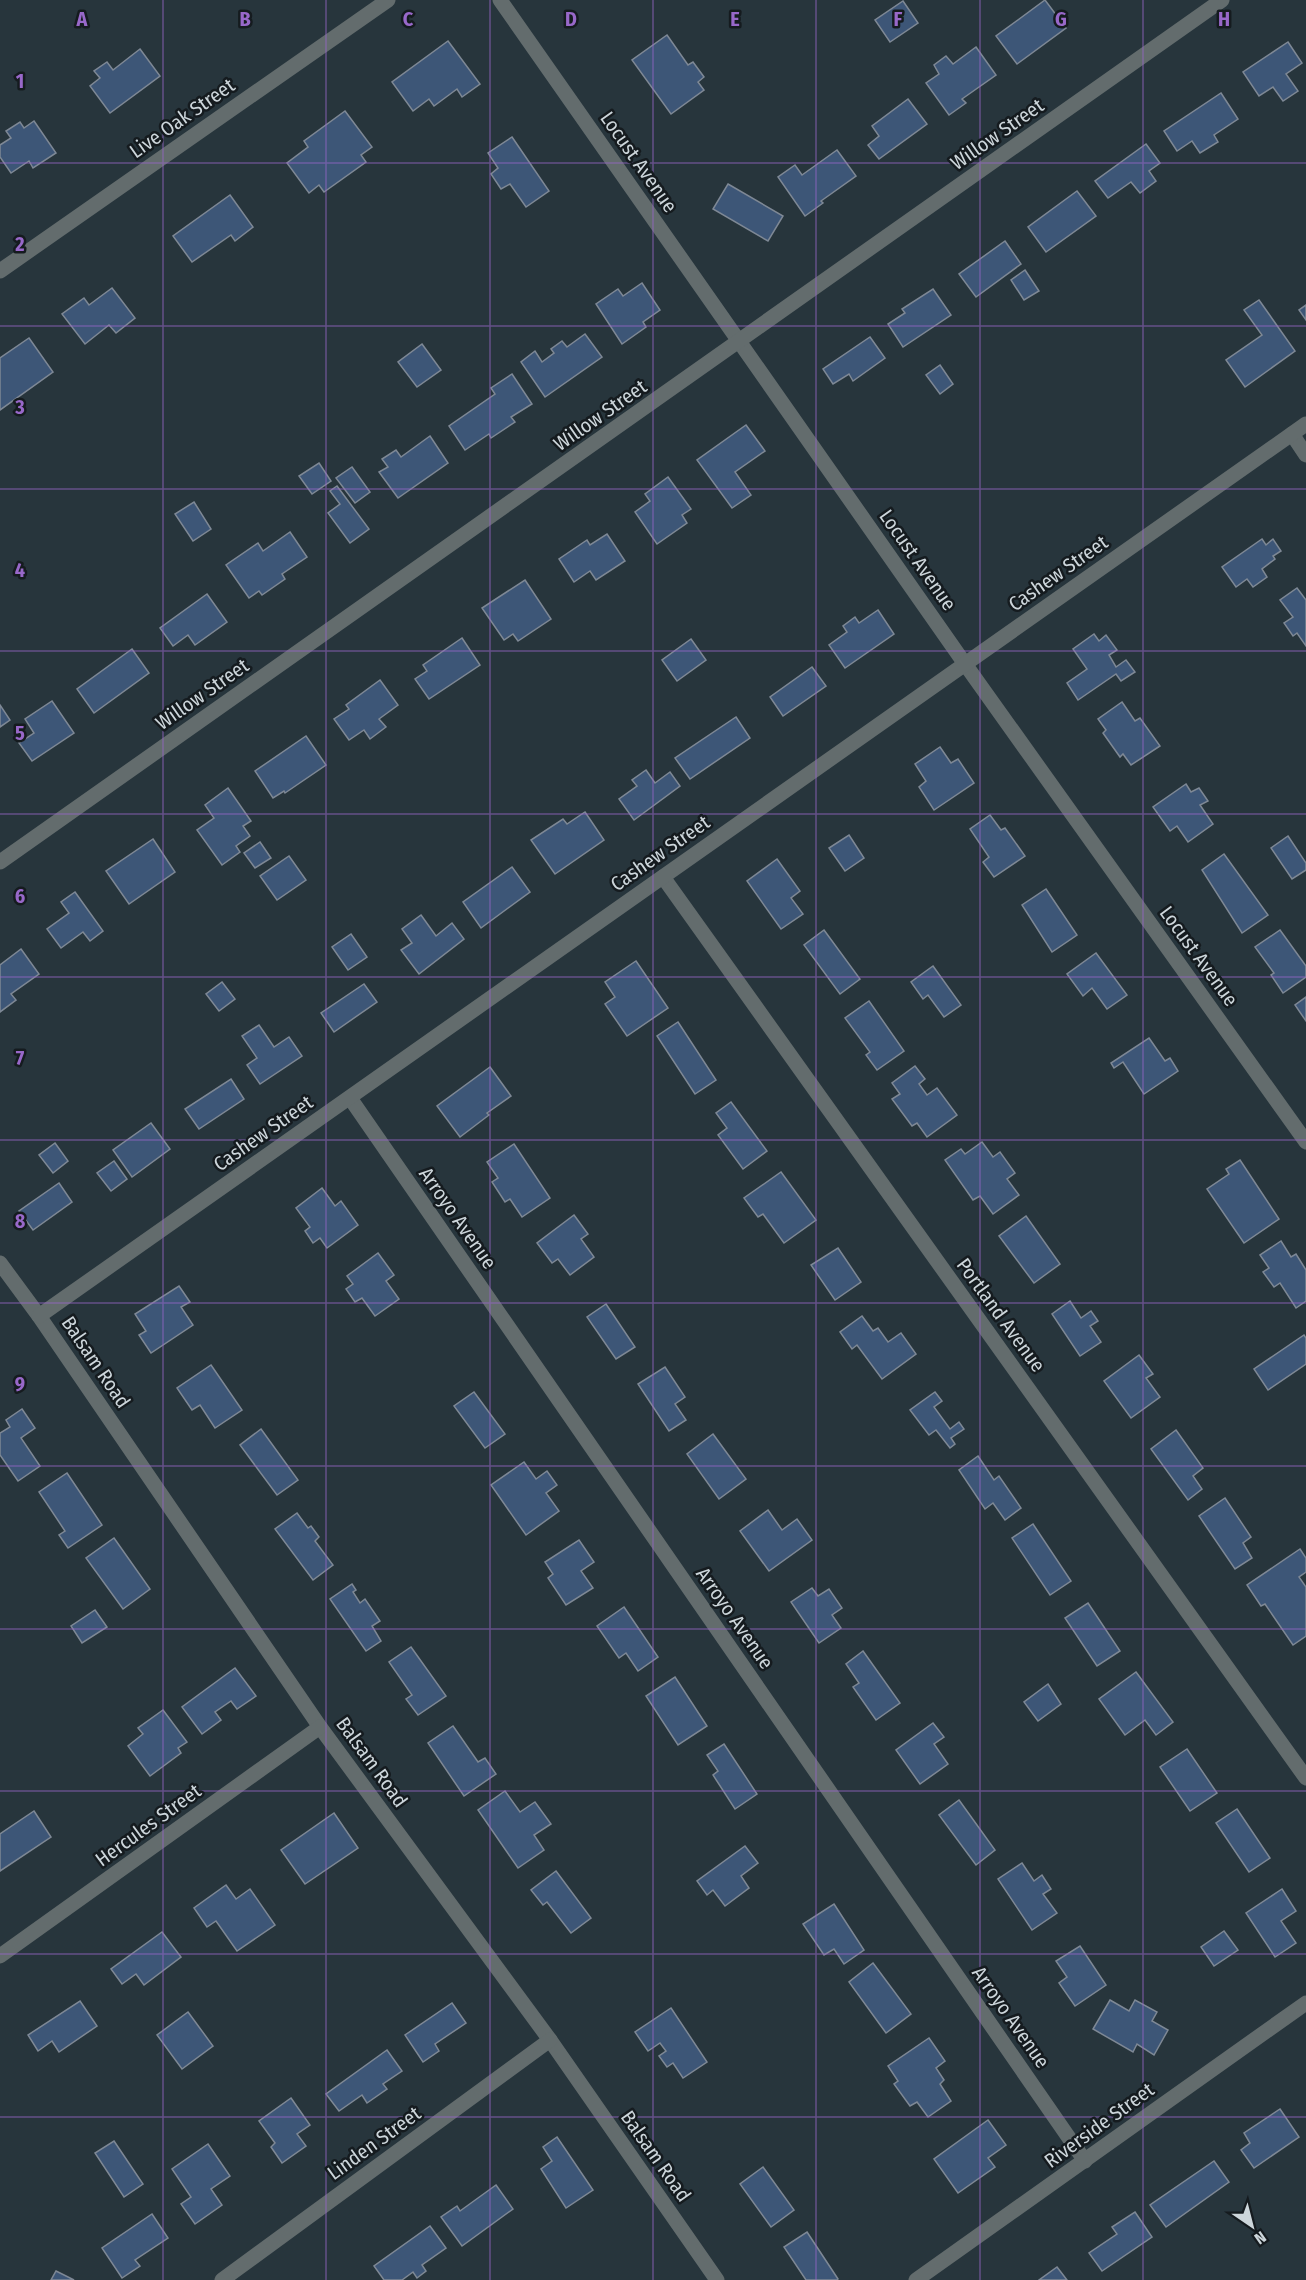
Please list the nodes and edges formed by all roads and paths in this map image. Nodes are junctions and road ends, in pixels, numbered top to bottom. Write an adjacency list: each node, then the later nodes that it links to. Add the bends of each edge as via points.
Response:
1 (388, 0): 4 (street, Live Oak Street)
2 (500, 0): 5 (street, Locust Avenue)
3 (1222, 0): 5 (street, Willow Street)
4 (0, 271)
5 (740, 342): 9 (street, Locust Avenue); 10 (street, Willow Street)
6 (1306, 424): 7 (street, Cashew Street)
7 (1292, 434): 8 (street); 9 (street, Cashew Street)
8 (1306, 454)
9 (965, 664): 11 (street, Cashew Street); 13 (street, Locust Avenue)
10 (0, 862)
11 (663, 877): 12 (street, Cashew Street); 17 (street, Portland Avenue)
12 (350, 1098): 15 (street, Cashew Street); 21 (street, Arroyo Avenue)
13 (1306, 1142)
14 (0, 1263): 15 (street, Balsam Road)
15 (39, 1316): 16 (street, Balsam Road)
16 (320, 1727): 18 (street, Hercules Street); 20 (street, Balsam Road)
17 (1306, 1778)
18 (0, 1956)
19 (1306, 2003): 21 (street, Riverside Street)
20 (550, 2040): 22 (street, Linden Street); 23 (street, Balsam Road)
21 (1085, 2161): 24 (street, Riverside Street)
22 (222, 2280)
23 (717, 2280)
24 (916, 2280)

